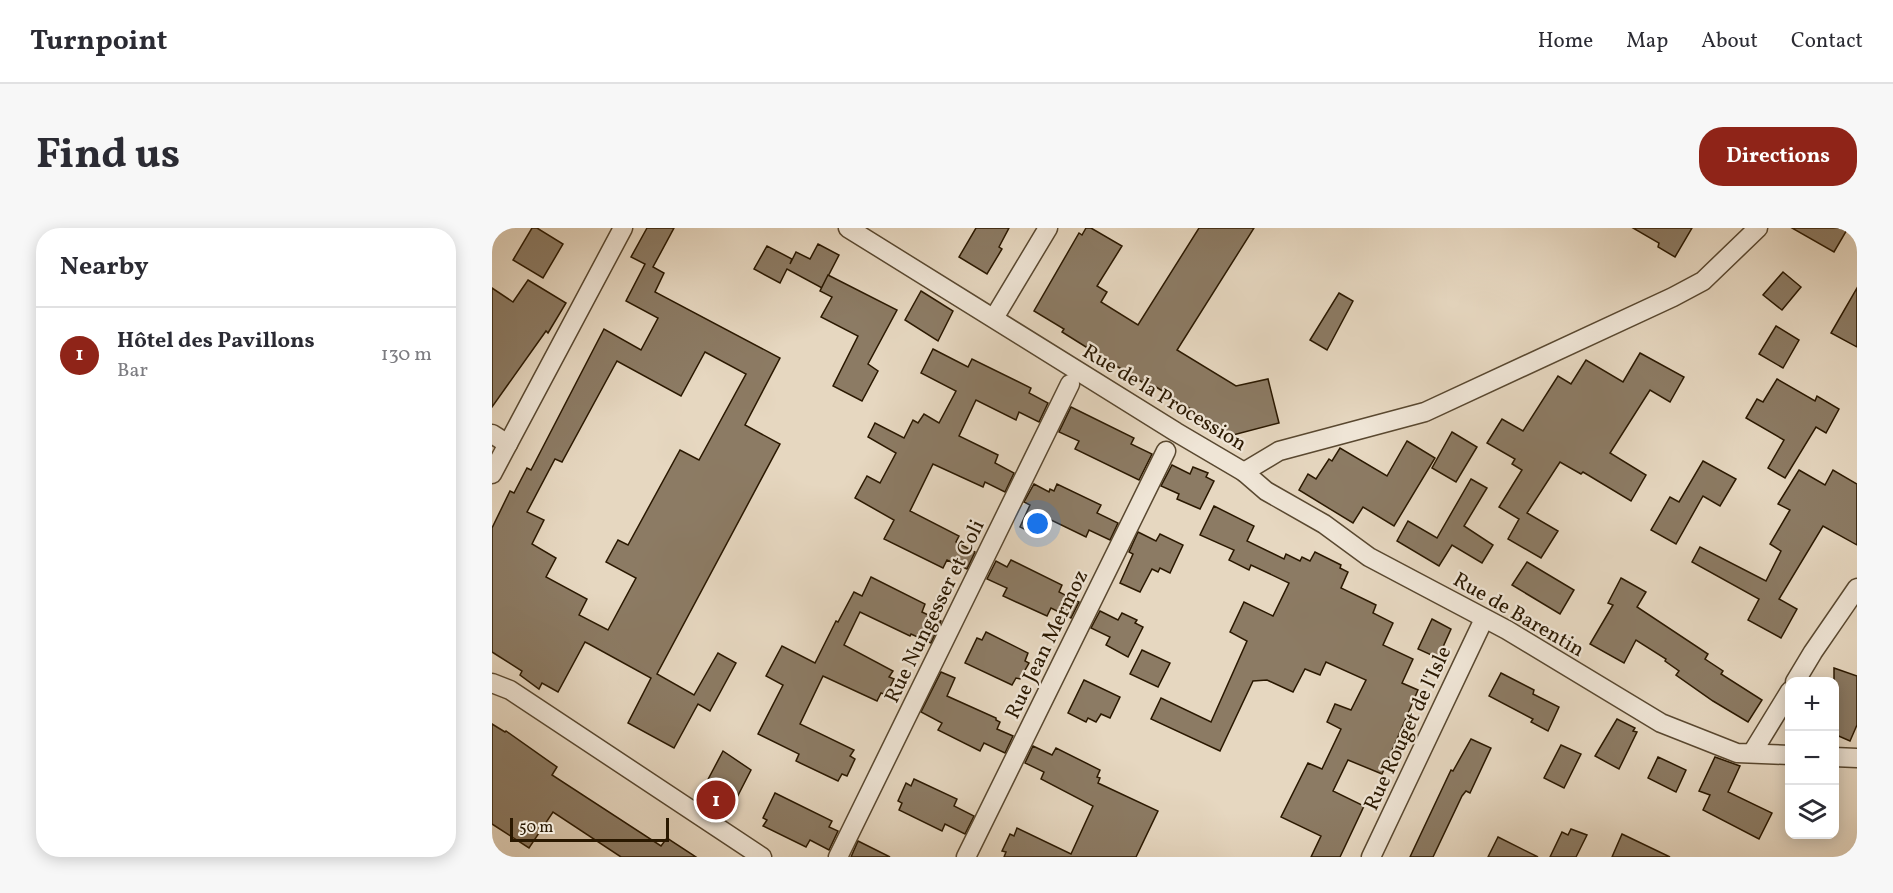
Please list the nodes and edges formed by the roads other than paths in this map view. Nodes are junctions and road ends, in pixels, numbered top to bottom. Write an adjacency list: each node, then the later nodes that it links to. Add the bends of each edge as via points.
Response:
1 (623, 228): 8 (street)
2 (848, 228): 5 (street, Rue de la Procession)
3 (1048, 228): 5 (street)
4 (1758, 228): 10 (street, Rue de la Procession, via 1703,281 1673,297 1425,412 1279,451)
5 (994, 318): 6 (street, Rue de la Procession)
6 (1074, 378): 10 (street, Rue de la Procession); 22 (street, Rue Nungesser et Coli)
7 (492, 434): 8 (street)
8 (508, 444): 11 (street)
9 (1166, 452): 23 (street, Rue Jean Mermoz)
10 (1244, 472): 13 (street, Rue de Barentin, via 1266,491 1324,524 1369,557)
11 (492, 474)
12 (1857, 588): 14 (street)
13 (1484, 619): 17 (street, Rue de Barentin, via 1661,723 1737,753); 24 (street, Rue Rouget de l'Isle)
14 (1797, 677)
15 (492, 682): 21 (street, via 510,690)
16 (1785, 699): 17 (street)
17 (1752, 753): 18 (street, Rue de Barentin)
18 (1785, 755)
19 (1839, 757): 20 (street)
20 (1857, 758)
21 (762, 857)
22 (838, 857)
23 (966, 857)
24 (1371, 857)

